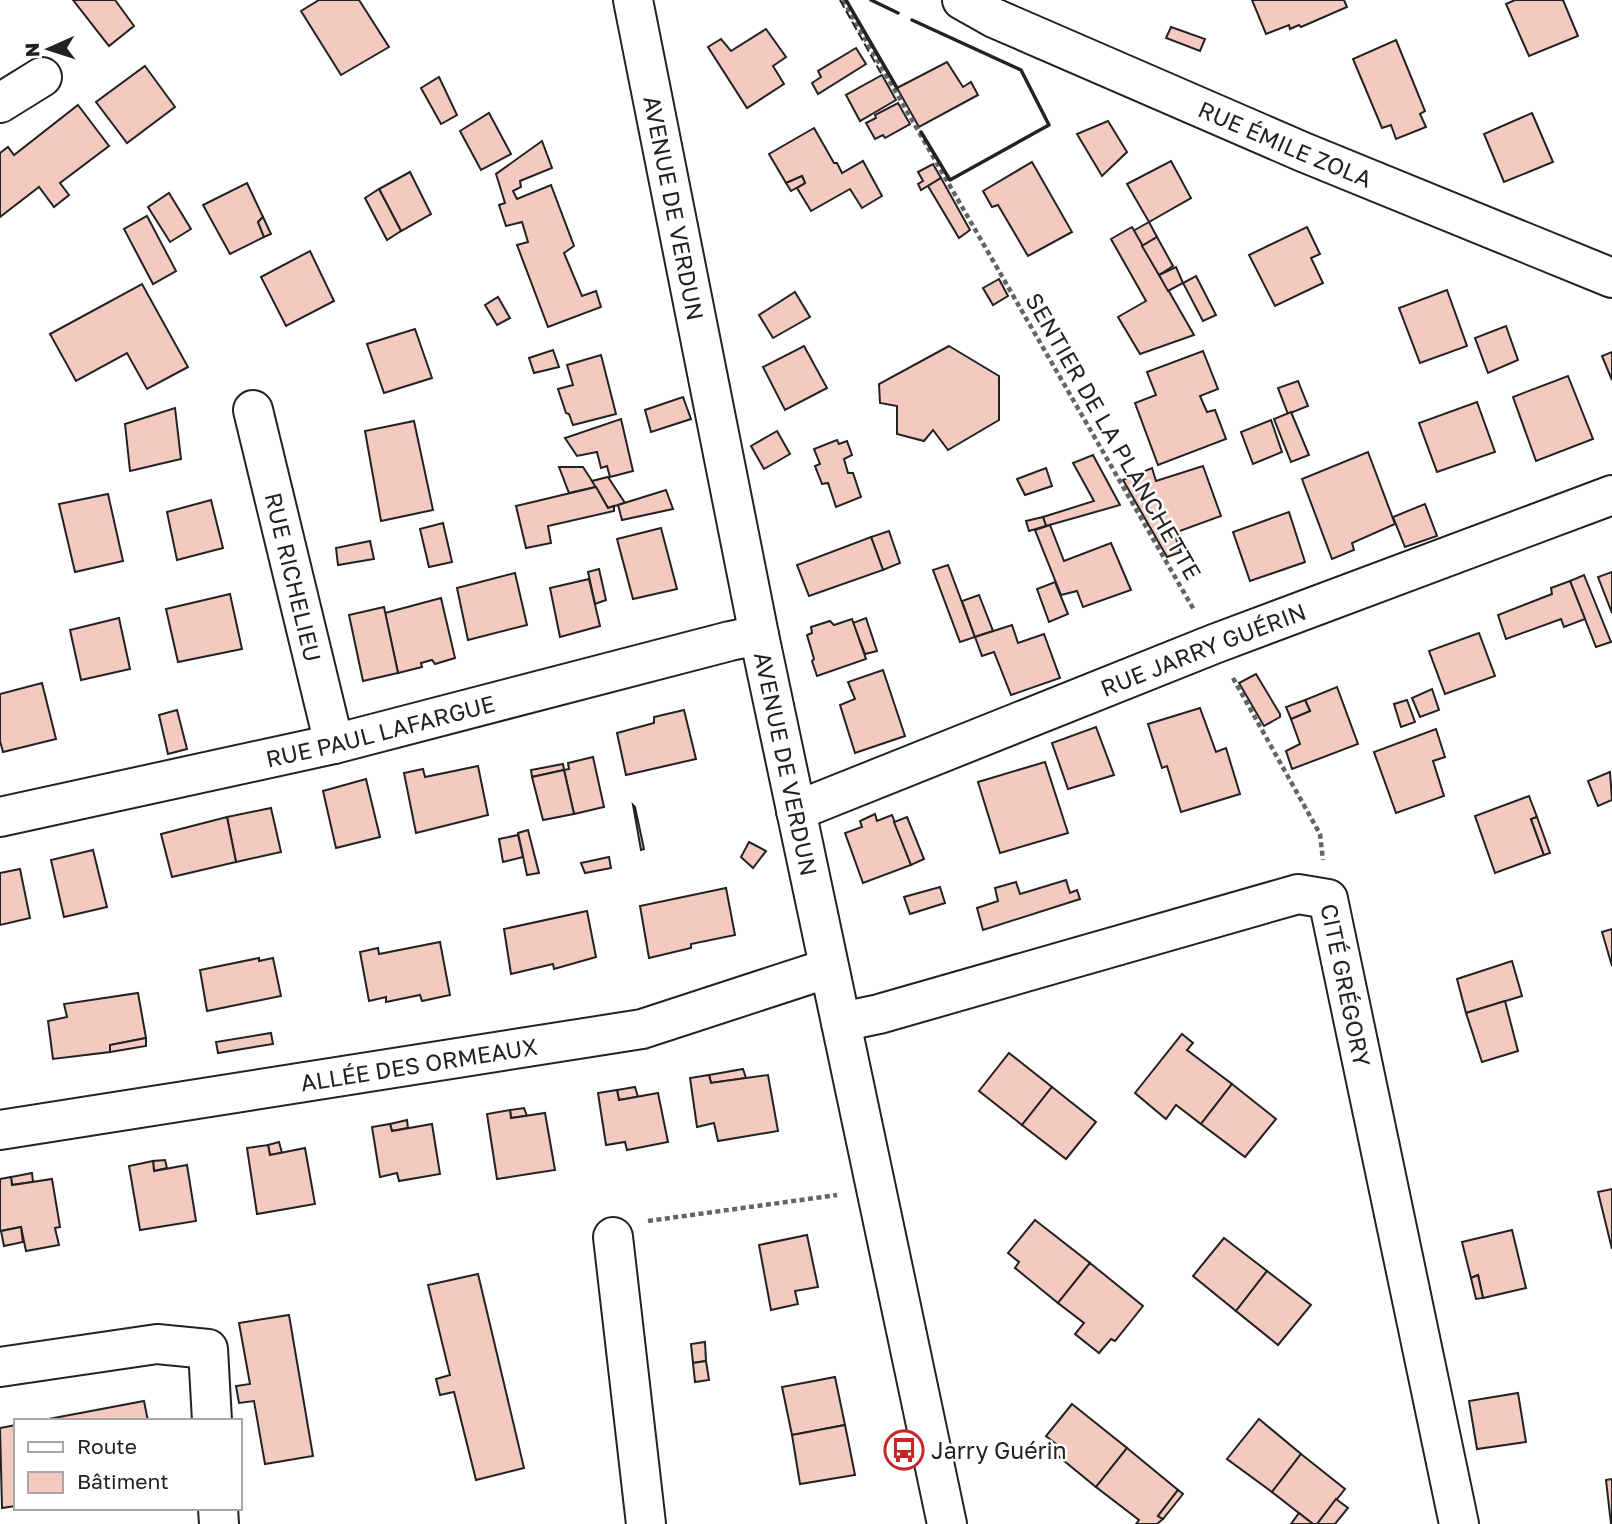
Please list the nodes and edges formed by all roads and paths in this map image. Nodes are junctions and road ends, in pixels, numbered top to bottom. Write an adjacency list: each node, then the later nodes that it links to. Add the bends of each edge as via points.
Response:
1 (633, 0): 9 (street, AVENUE DE VERDUN)
2 (843, 0): 10 (path, SENTIER DE LA PLANCHETTE)
3 (962, 0): 6 (street, RUE ÉMILE ZOLA, via 1303,152)
4 (42, 77): 5 (street)
5 (0, 103)
6 (1612, 278)
7 (253, 410): 11 (street, RUE RICHELIEU)
8 (1612, 495): 10 (street, RUE JARRY GUÉRIN)
9 (759, 635): 11 (street, RUE PAUL LAFARGUE); 12 (street, AVENUE DE VERDUN)
10 (1214, 644): 12 (street, RUE JARRY GUÉRIN); 14 (path, SENTIER DE LA PLANCHETTE, via 1320,834)
11 (334, 744): 13 (street, RUE PAUL LAFARGUE)
12 (796, 811): 15 (street, AVENUE DE VERDUN)
13 (0, 817)
14 (1328, 899): 16 (street, CITÉ GRÉGORY, via 1298,894); 24 (street, CITÉ GRÉGORY)
15 (829, 968): 16 (street, AVENUE DE VERDUN); 17 (street, ALLÉE DES ORMEAUX, via 642,1029)
16 (841, 1022): 18 (street, AVENUE DE VERDUN)
17 (0, 1130)
18 (876, 1189): 19 (path, via 626,1224); 23 (street, AVENUE DE VERDUN)
19 (613, 1237): 22 (street)
20 (0, 1367): 21 (street, via 158,1344 208,1349)
21 (212, 1419)
22 (646, 1524)
23 (947, 1524)
24 (1459, 1524)

